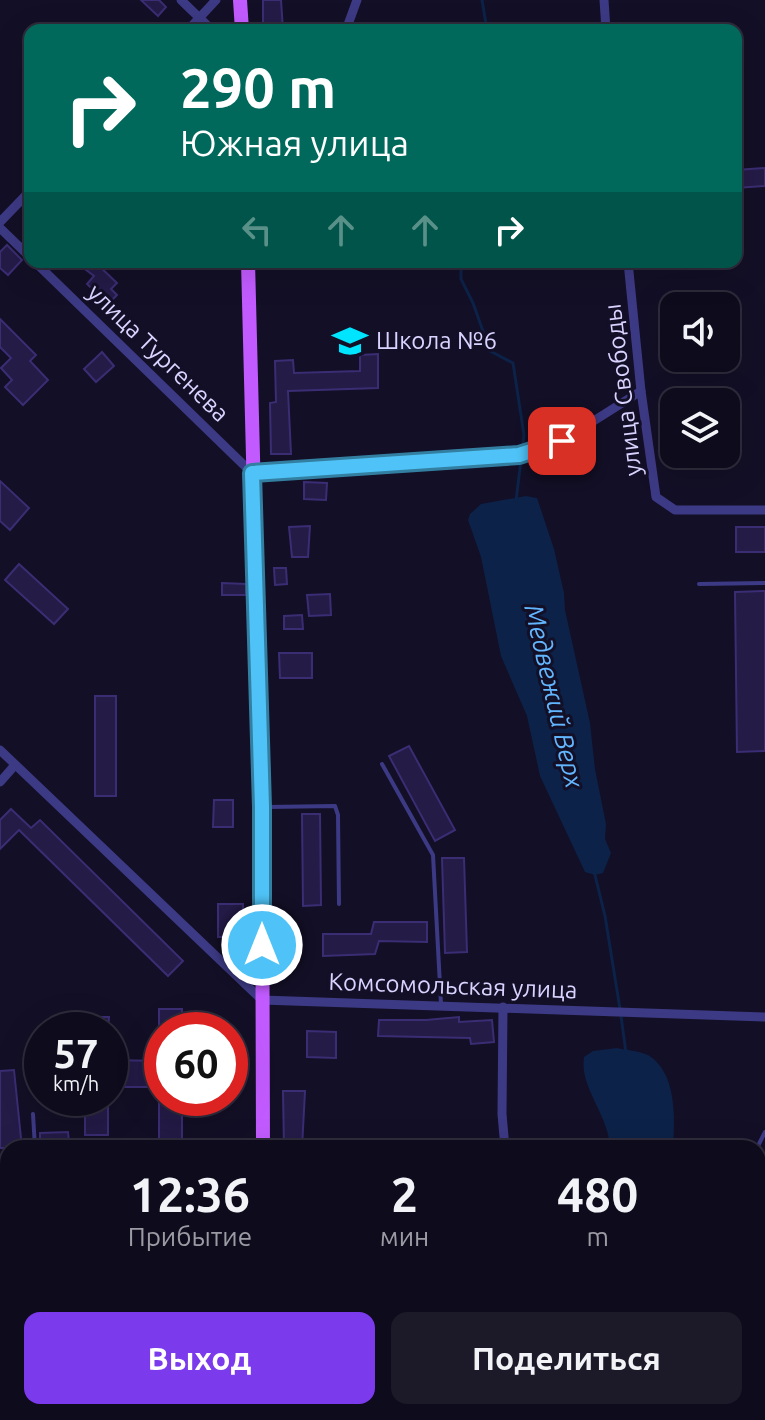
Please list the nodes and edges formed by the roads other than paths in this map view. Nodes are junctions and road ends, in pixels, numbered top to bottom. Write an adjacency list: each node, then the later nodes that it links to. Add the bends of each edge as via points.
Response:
1 (181, 0): 6 (street)
2 (216, 0): 6 (street)
3 (240, 0): 9 (main road)
4 (357, 0): 10 (street)
5 (604, 0): 11 (street)
6 (199, 18): 7 (street); 8 (street)
7 (194, 24)
8 (206, 24)
9 (242, 24)
10 (348, 24)
11 (606, 24)
12 (24, 197): 13 (street)
13 (0, 222)
14 (0, 228): 15 (street)
15 (24, 251)
16 (41, 268): 20 (street, улица Тургенева)
17 (248, 268): 20 (main road)
18 (629, 268): 19 (street, улица Свободы)
19 (641, 391): 20 (street, via 562,441 519,455); 21 (street, улица Свободы, via 656,497 675,510)
20 (252, 473): 28 (main road)
21 (765, 510)
22 (765, 583): 23 (lane)
23 (699, 584)
24 (0, 750): 26 (street)
25 (382, 764): 31 (lane, via 433,855)
26 (15, 765): 27 (street); 30 (street)
27 (0, 782)
28 (262, 807): 29 (lane, via 335,806); 30 (main road)
29 (339, 904)
30 (262, 1000): 31 (street, Комсомольская улица); 36 (main road)
31 (441, 1005): 32 (street, Комсомольская улица)
32 (503, 1007): 33 (street, Комсомольская улица); 37 (street)
33 (765, 1017)
34 (33, 1116): 35 (lane)
35 (35, 1140)
36 (263, 1140)
37 (504, 1140)

